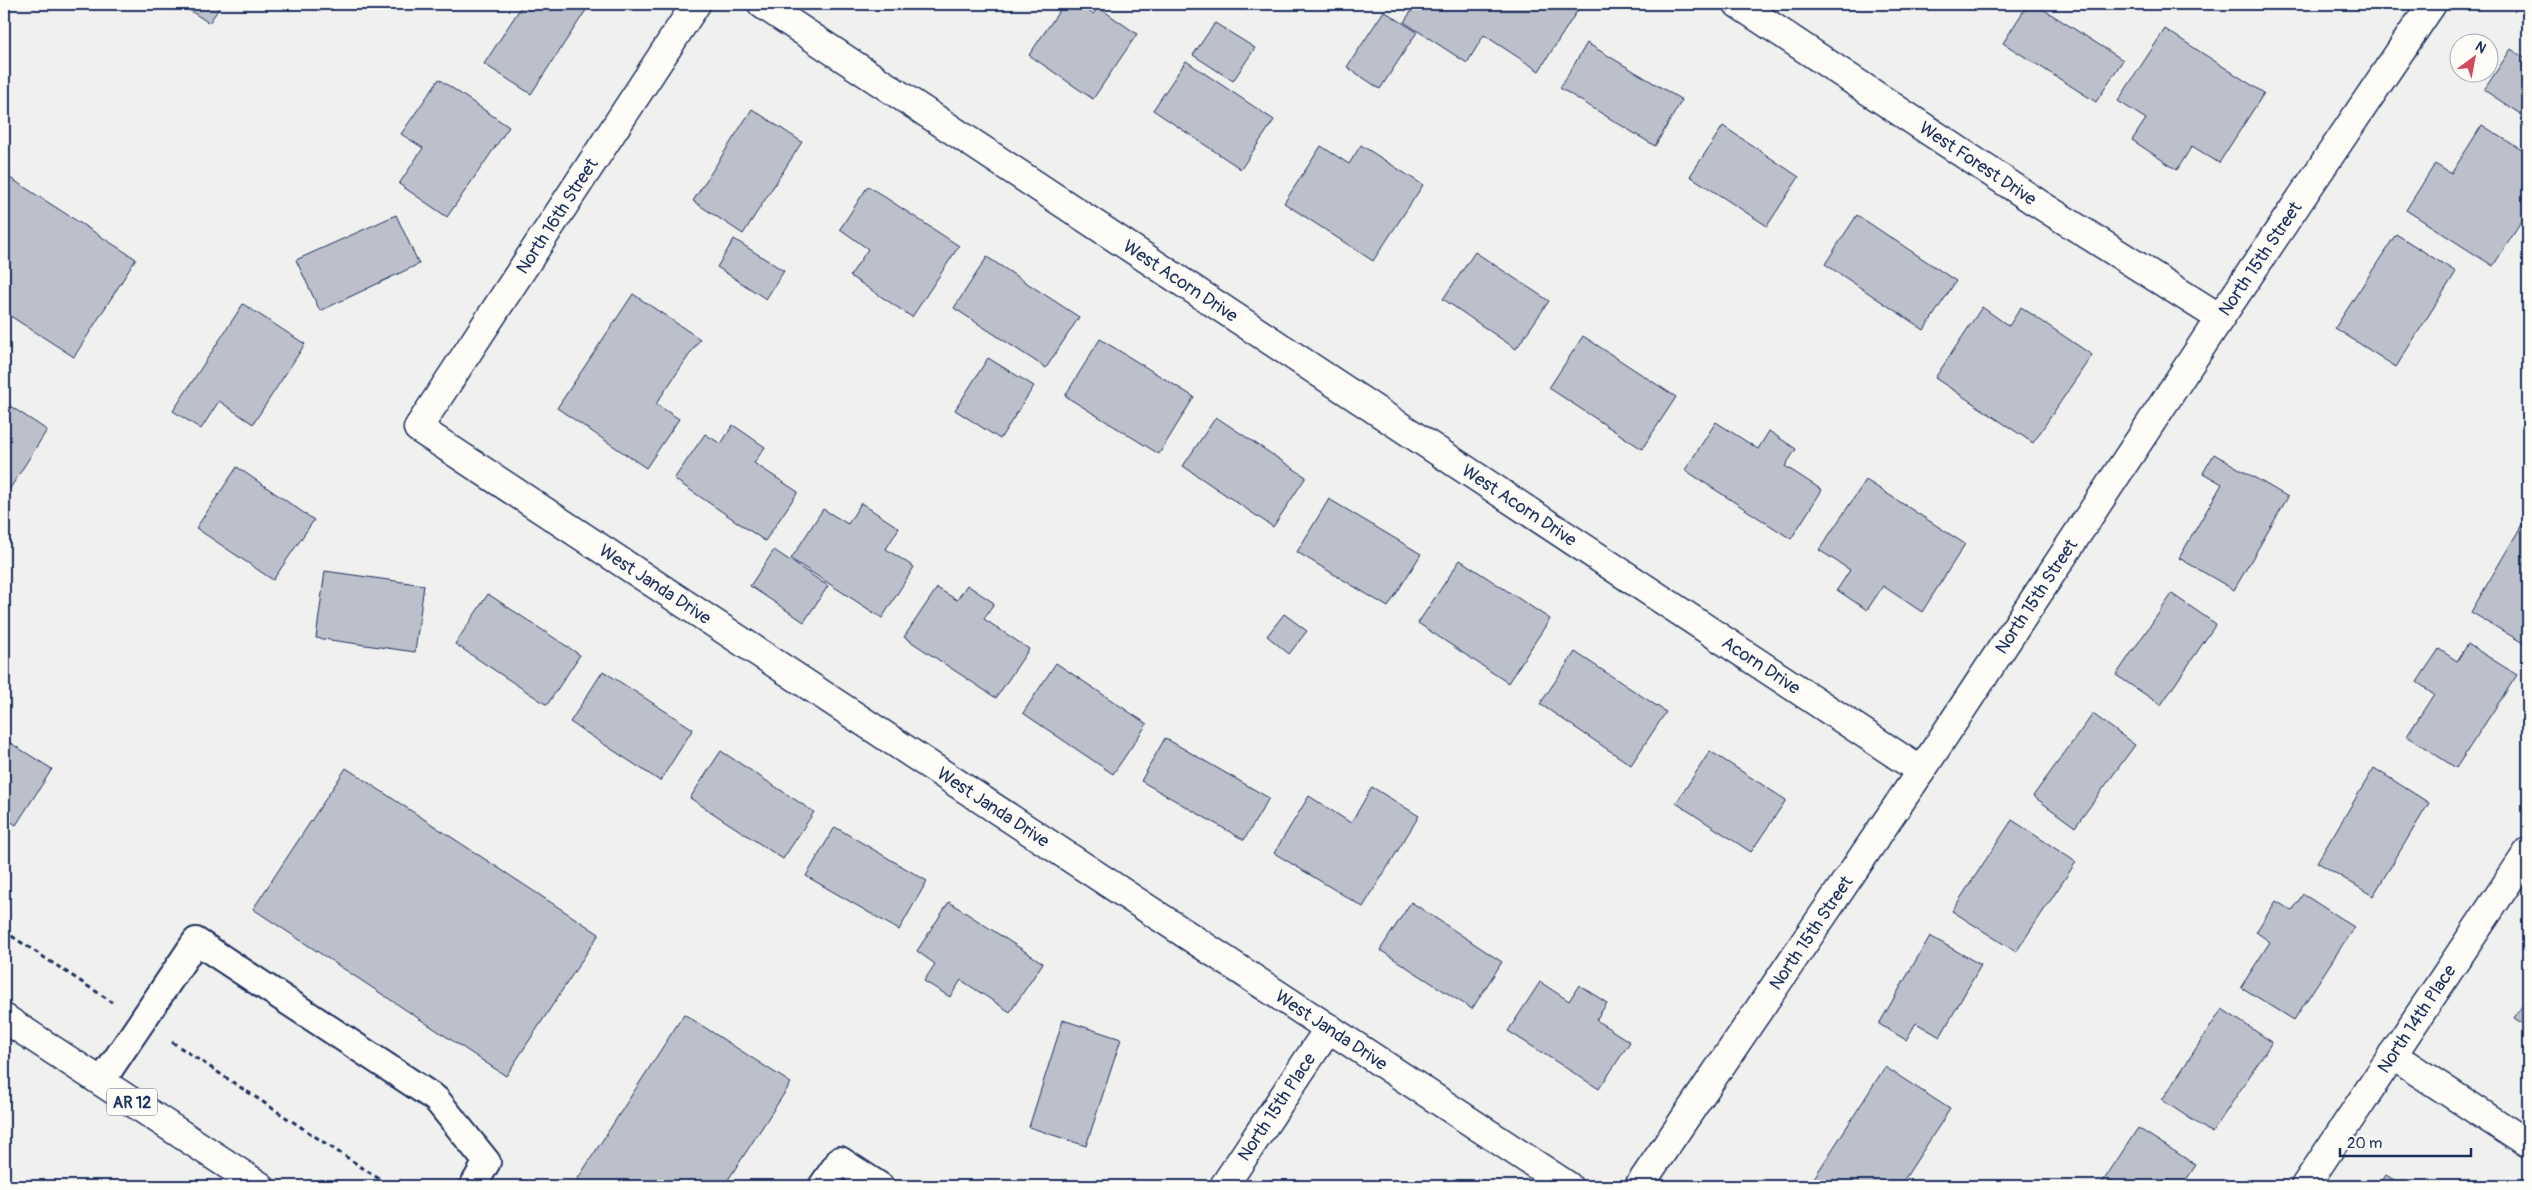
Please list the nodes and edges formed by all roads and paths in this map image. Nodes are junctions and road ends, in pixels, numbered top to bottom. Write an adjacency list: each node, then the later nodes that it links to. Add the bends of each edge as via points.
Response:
1 (696, 4): 6 (main road, North 16th Street)
2 (762, 4): 7 (main road, West Acorn Drive)
3 (1738, 4): 5 (main road, West Forest Drive, via 2036,202)
4 (2432, 4): 5 (main road, North 15th Street)
5 (2220, 318): 8 (main road, North 15th Street)
6 (418, 428): 13 (main road, West Janda Drive)
7 (1602, 558): 8 (main road, Acorn Drive)
8 (1921, 771): 24 (main road, North 15th Street)
9 (2528, 852): 14 (main road, North 14th Place)
10 (4, 931): 12 (path)
11 (4, 1018): 15 (main road, AR 12)
12 (142, 1022): 15 (lane); 18 (path); 19 (lane, via 196,941 436,1099 488,1162)
13 (1329, 1028): 22 (main road, North 15th Place); 23 (main road, West Janda Drive)
14 (2392, 1055): 16 (main road); 25 (main road, North 14th Place)
15 (101, 1082): 17 (main road, AR 12)
16 (2528, 1144)
17 (260, 1186)
18 (390, 1186)
19 (472, 1186)
20 (822, 1186): 21 (lane, via 840,1160)
21 (880, 1186)
22 (1224, 1186)
23 (1568, 1186)
24 (1639, 1186)
25 (2305, 1186)

